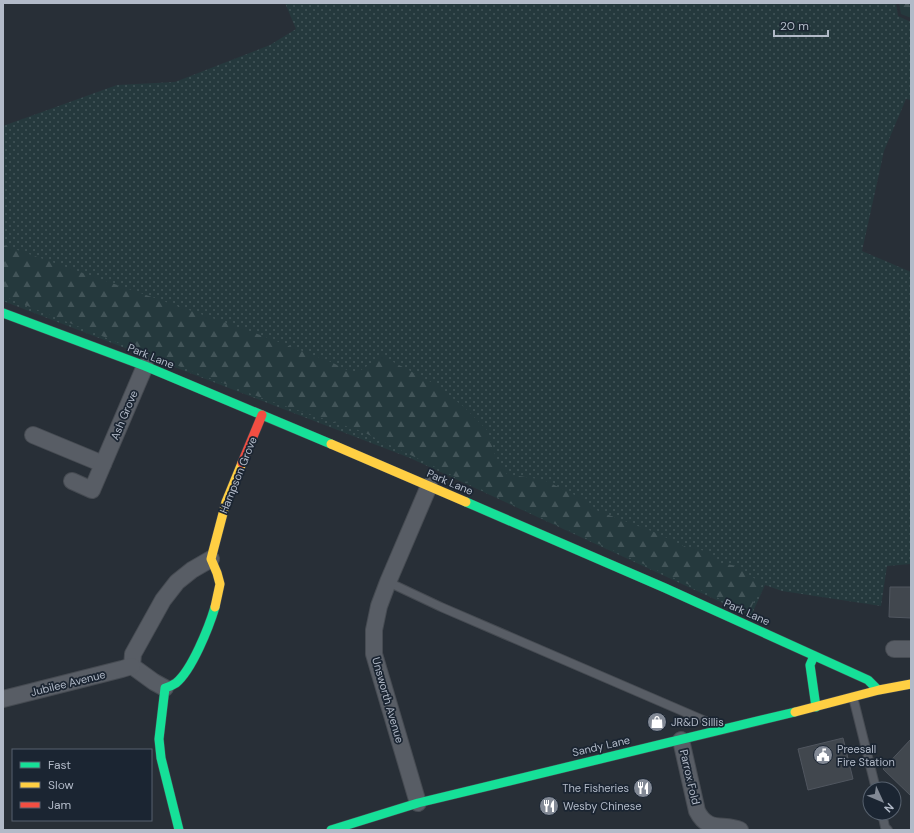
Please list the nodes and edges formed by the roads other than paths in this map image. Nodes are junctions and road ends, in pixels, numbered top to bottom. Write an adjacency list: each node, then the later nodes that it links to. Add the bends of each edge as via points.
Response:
1 (3, 313): 2 (main road, Park Lane)
2 (145, 366): 3 (main road, Park Lane); 5 (street, Ash Grove)
3 (262, 415): 7 (main road, Park Lane); 8 (main road, Hampson Grove, via 226,502)
4 (33, 435): 5 (street)
5 (103, 464): 6 (street, Ash Grove, via 92,490)
6 (72, 482)
7 (429, 486): 9 (street, Unsworth Avenue); 12 (main road, Park Lane, via 665,588)
8 (210, 559): 13 (street, via 177,582 163,600 132,654); 15 (main road, via 218,574 220,587 214,610 187,669 176,682)
9 (388, 582): 20 (lane); 23 (street, Unsworth Avenue, via 374,630 374,654)
10 (894, 649): 11 (street)
11 (911, 649)
12 (814, 656): 16 (main road, Park Lane, via 868,680); 19 (main road, via 810,665)
13 (132, 666): 15 (street); 18 (street, Jubilee Avenue)
14 (911, 684): 16 (main road, Sandy Lane)
15 (165, 688): 24 (main road, via 159,739 161,758)
16 (878, 690): 17 (main road, Sandy Lane)
17 (853, 697): 19 (main road, Sandy Lane); 22 (lane)
18 (3, 699)
19 (816, 707): 20 (main road, Sandy Lane)
20 (725, 729): 21 (main road, Sandy Lane)
21 (681, 740): 23 (main road, Sandy Lane); 26 (street, Parrox Fold, via 700,818 713,826)
22 (874, 781)
23 (418, 803): 25 (main road, Sandy Lane)
24 (179, 830)
25 (331, 830)
26 (740, 830)

